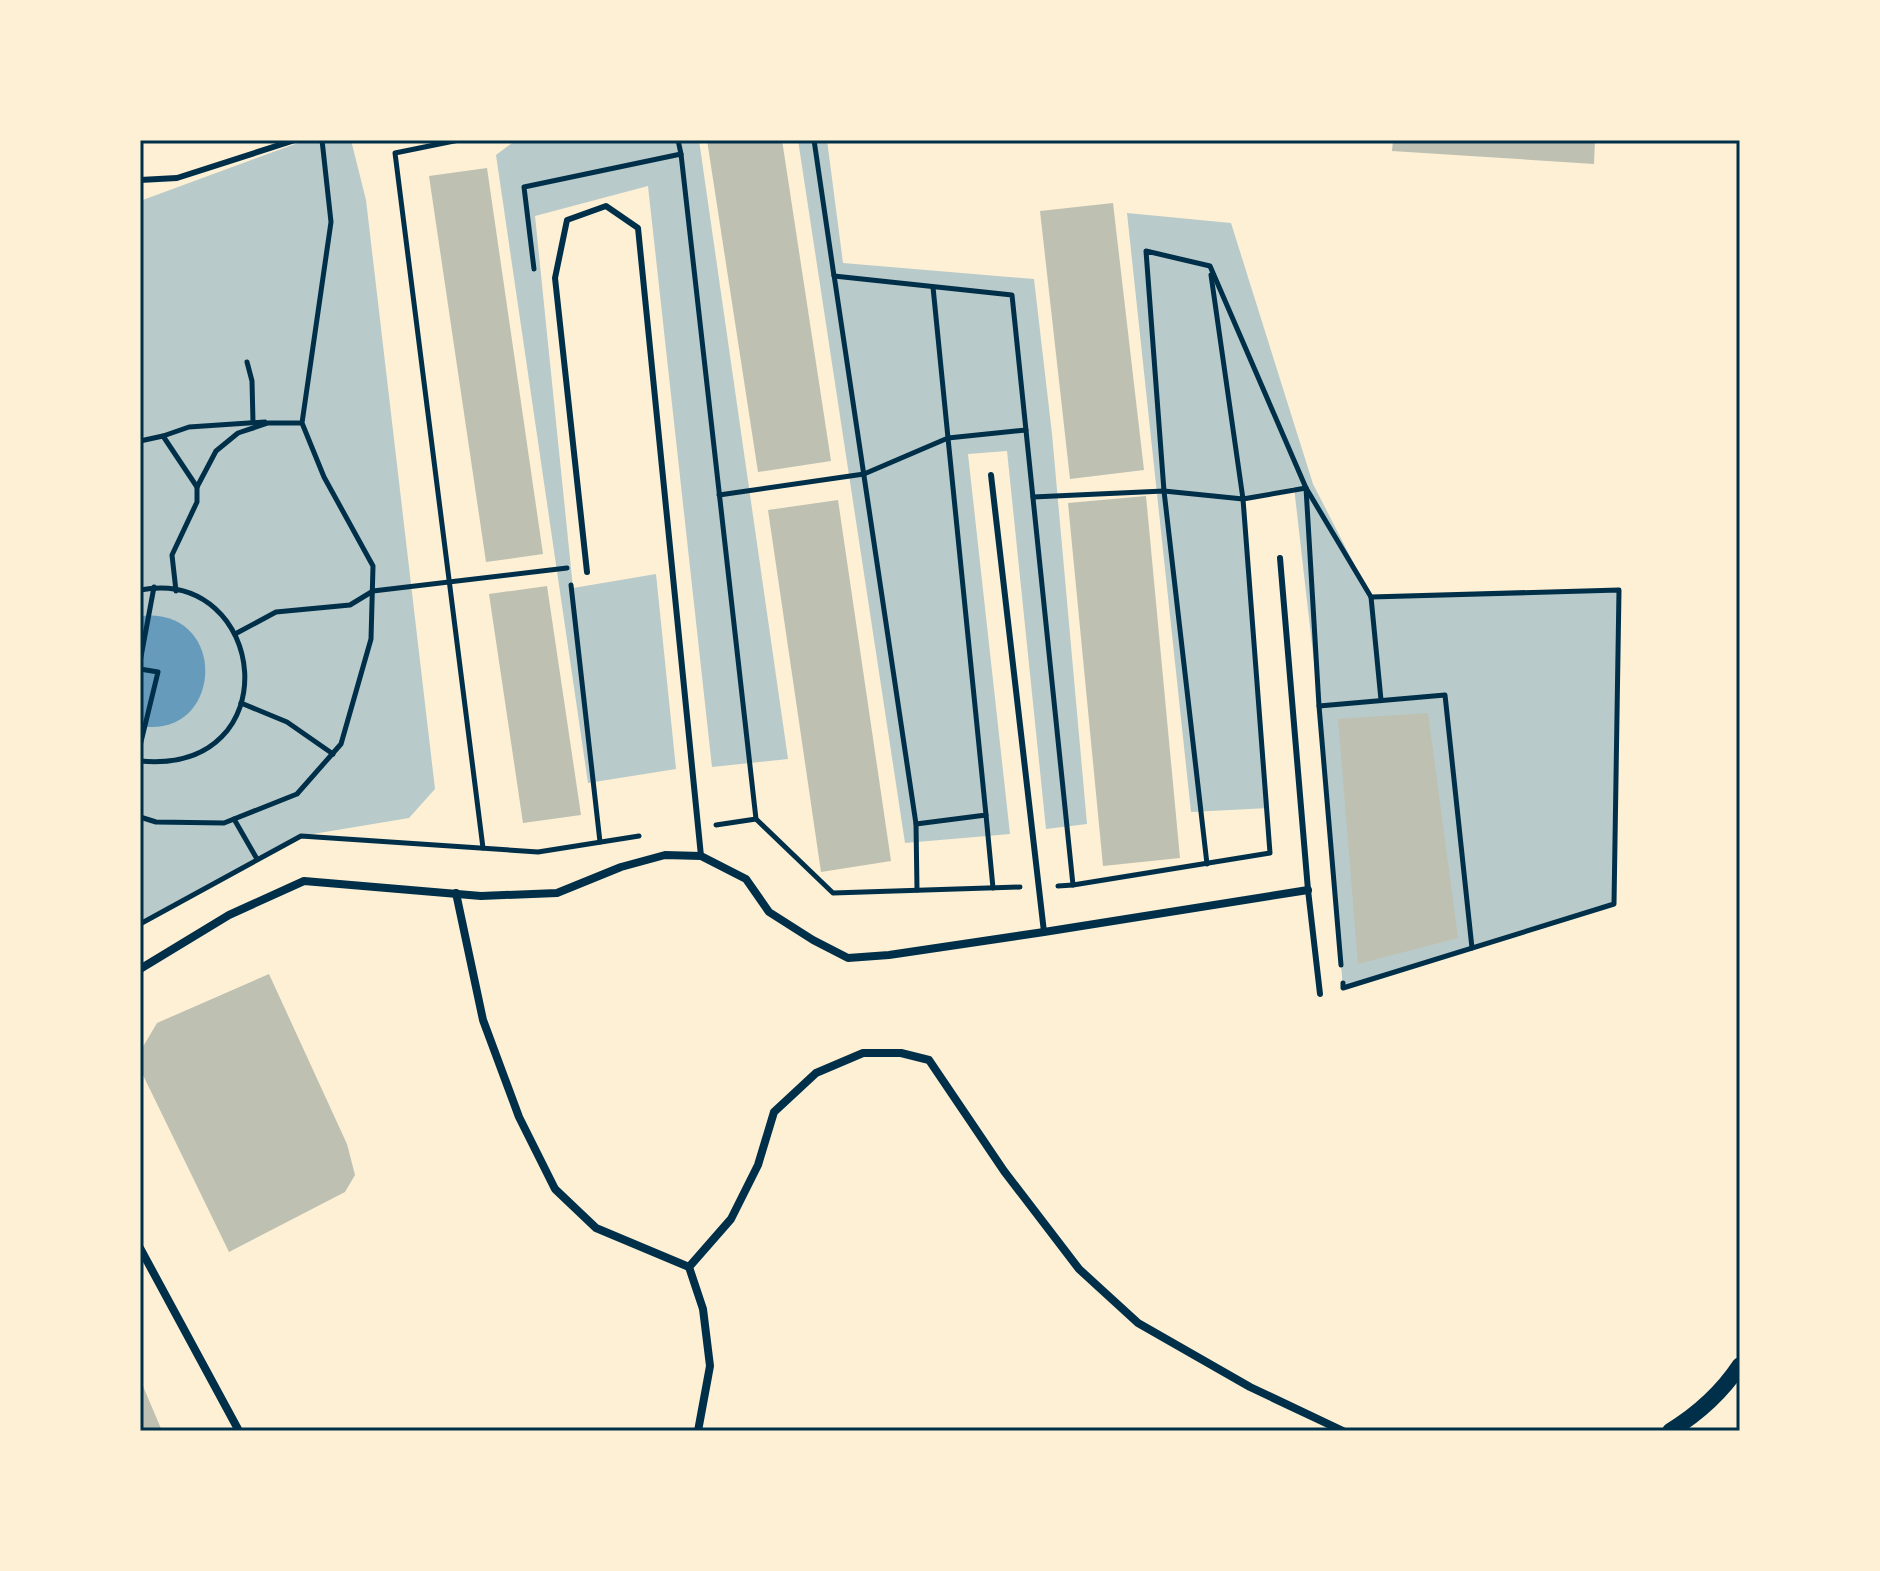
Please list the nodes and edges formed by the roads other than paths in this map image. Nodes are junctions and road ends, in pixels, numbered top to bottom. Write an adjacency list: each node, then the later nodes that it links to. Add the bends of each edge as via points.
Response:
1 (295, 140): 2 (lane, via 177,178)
2 (140, 180)
3 (991, 475): 9 (lane)
4 (1280, 558): 7 (lane)
5 (587, 572): 6 (lane, via 555,278 567,220 606,206 638,228)
6 (701, 856): 8 (street, via 665,855 557,893); 9 (street, via 746,879 769,912 848,958)
7 (1308, 890): 9 (street); 11 (lane)
8 (456, 893): 10 (street, via 304,881 229,915); 13 (street, via 483,1020 519,1117 555,1189 596,1228)
9 (1044, 932)
10 (140, 969)
11 (1320, 994)
12 (140, 1248): 15 (street)
13 (689, 1267): 16 (street, via 703,1309 710,1366); 17 (street, via 731,1219 758,1165 774,1112 816,1073 863,1053 901,1053 929,1060 1079,1269 1138,1323 1250,1387)
14 (1740, 1365): 18 (main road, via 1690,1419)
15 (239, 1431)
16 (698, 1431)
17 (1343, 1431)
18 (1670, 1431)

